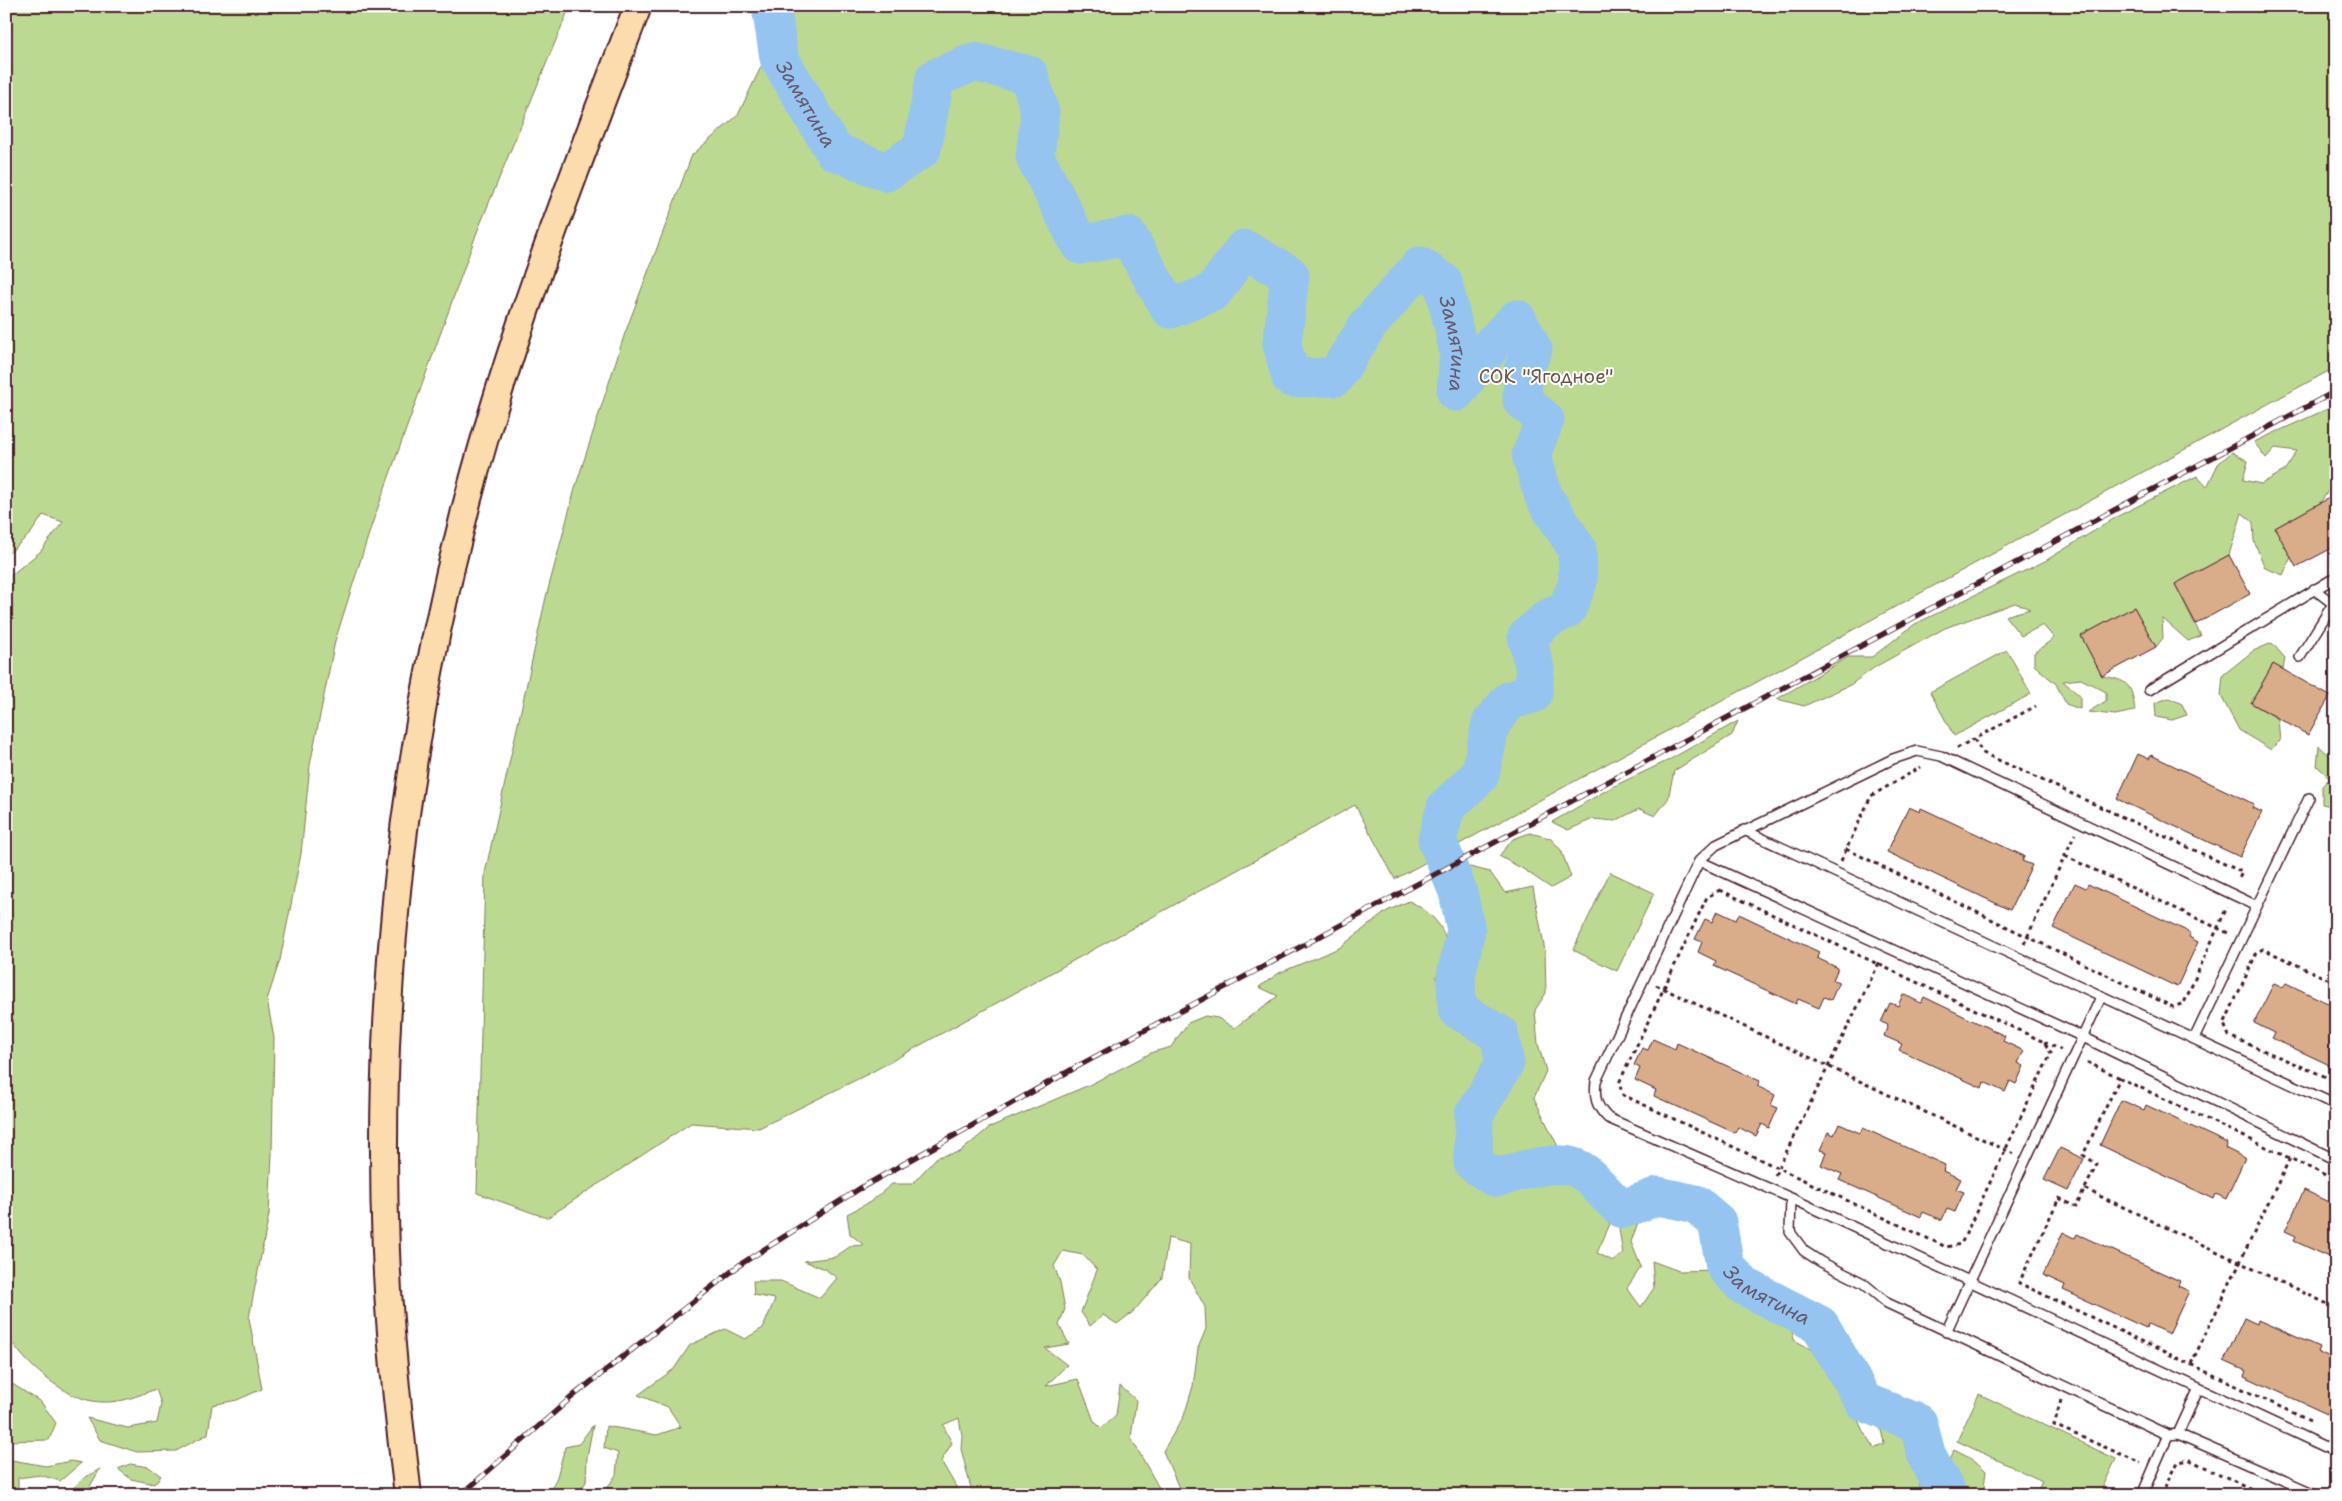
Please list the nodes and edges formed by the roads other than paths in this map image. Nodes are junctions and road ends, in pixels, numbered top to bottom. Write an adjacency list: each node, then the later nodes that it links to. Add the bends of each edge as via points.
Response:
1 (638, 6): 23 (main road, via 570,183 511,355 468,499 417,744 400,860 389,981 384,1114 386,1251 396,1399)
2 (2336, 577): 3 (lane)
3 (2314, 589): 4 (lane); 6 (lane)
4 (2335, 605): 5 (lane)
5 (2300, 657)
6 (2149, 690)
7 (2309, 798): 10 (lane)
8 (1744, 830): 9 (lane, via 1716,845); 10 (lane, via 1893,759 1917,752 1941,756); 11 (lane)
9 (1699, 860): 12 (lane); 16 (lane, via 1596,1081 1594,1096 1598,1107 1608,1118)
10 (2257, 906): 13 (lane)
11 (2101, 997): 12 (lane); 13 (lane)
12 (2083, 1037): 15 (lane); 17 (lane)
13 (2194, 1039): 14 (lane)
14 (2336, 1106)
15 (2336, 1160)
16 (1791, 1198): 17 (lane); 18 (lane, via 1790,1232 1804,1251 1863,1283 1886,1303)
17 (1969, 1281): 18 (lane); 19 (lane)
18 (1946, 1332): 21 (lane)
19 (2199, 1388): 20 (lane); 22 (lane)
20 (2178, 1434): 21 (lane); 25 (lane)
21 (2168, 1435): 24 (lane)
22 (2336, 1452)
23 (408, 1495)
24 (2142, 1495)
25 (2316, 1495)

